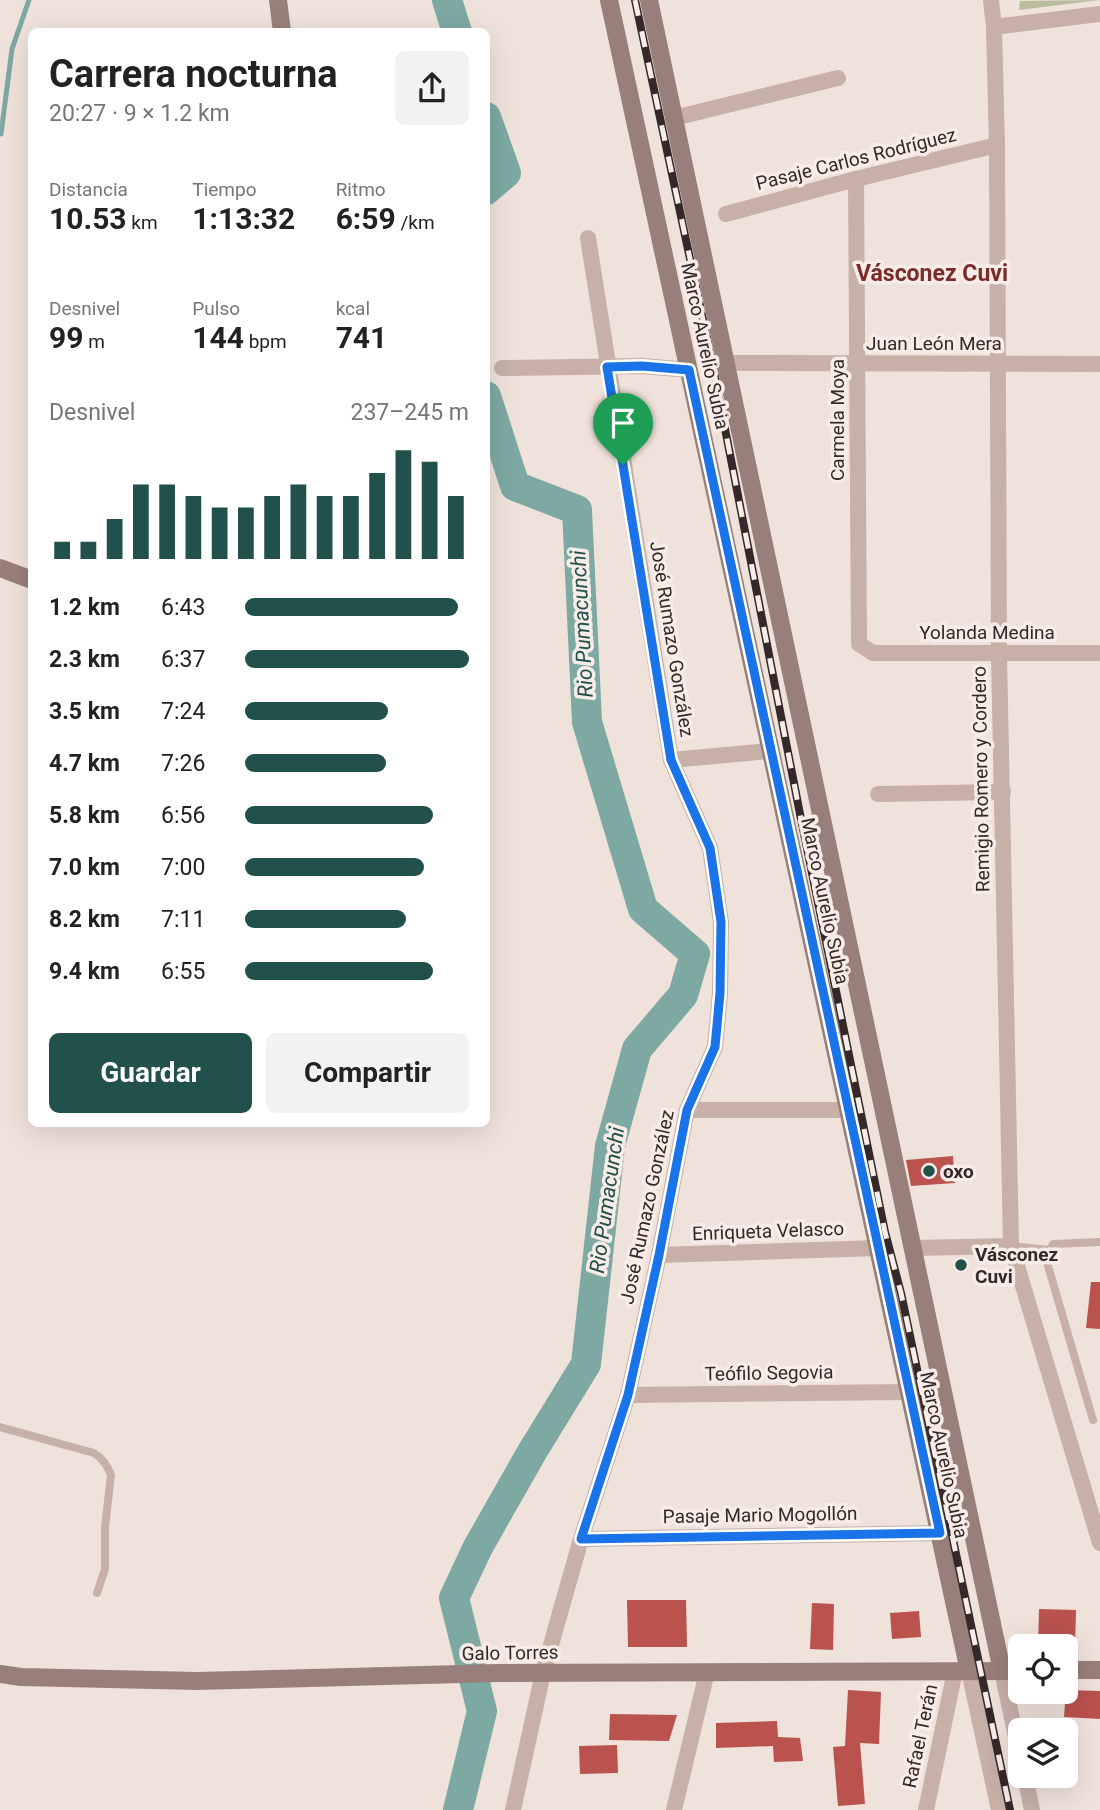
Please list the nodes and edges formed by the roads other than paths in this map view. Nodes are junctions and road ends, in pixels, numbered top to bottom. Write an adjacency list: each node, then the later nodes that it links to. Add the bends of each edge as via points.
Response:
1 (278, 0): 7 (main road)
2 (609, 0): 20 (main road, Marco Aurelio Subia)
3 (649, 0): 9 (main road, Marco Aurelio Subia)
4 (991, 0): 6 (street, Remigio Romero y Cordero)
5 (1100, 14): 6 (street)
6 (994, 27): 10 (street, Remigio Romero y Cordero)
7 (282, 28)
8 (838, 78): 9 (street)
9 (674, 118): 14 (main road, Marco Aurelio Subia)
10 (997, 145): 11 (street, Pasaje Carlos Rodríguez); 17 (street, Remigio Romero y Cordero)
11 (856, 179): 12 (street, Pasaje Carlos Rodríguez); 15 (street, Carmela Moya)
12 (726, 214)
13 (588, 238): 18 (street, José Rumazo González)
14 (726, 363): 15 (street, Juan León Mera); 35 (main road, Marco Aurelio Subia)
15 (857, 364): 17 (street, Juan León Mera); 23 (street, Carmela Moya, via 859,644)
16 (1100, 364): 17 (street, Juan León Mera)
17 (999, 365): 25 (street, Remigio Romero y Cordero)
18 (607, 367): 19 (street); 20 (street); 27 (street, José Rumazo González)
19 (502, 368)
20 (689, 370): 26 (main road, Marco Aurelio Subia)
21 (0, 568): 22 (main road)
22 (28, 578)
23 (873, 653): 25 (street, Yolanda Medina)
24 (1100, 653): 25 (street, Yolanda Medina)
25 (999, 654): 28 (street, Remigio Romero y Cordero)
26 (771, 751): 27 (street); 31 (main road, Marco Aurelio Subia)
27 (671, 760): 30 (street, José Rumazo González, via 710,848 721,922 715,1047)
28 (1003, 792): 29 (street); 33 (street, Remigio Romero y Cordero)
29 (878, 794)
30 (687, 1110): 31 (street); 37 (street, José Rumazo González)
31 (849, 1110): 34 (main road, Marco Aurelio Subia)
32 (1100, 1242): 36 (lane, via 1053,1244)
33 (1011, 1246): 35 (street); 36 (lane); 44 (street, Remigio Romero y Cordero)
34 (878, 1248): 37 (street, Enriqueta Velasco); 38 (main road, Marco Aurelio Subia)
35 (912, 1248): 46 (main road, Marco Aurelio Subia)
36 (1048, 1250): 40 (lane, via 1046,1259)
37 (659, 1255): 39 (street, José Rumazo González)
38 (909, 1392): 39 (street, Teófilo Segovia); 42 (main road, Marco Aurelio Subia)
39 (628, 1395): 43 (street, José Rumazo González)
40 (1093, 1420)
41 (0, 1427): 45 (lane, via 94,1453 105,1462 110,1475 105,1569)
42 (940, 1533): 43 (street, Pasaje Mario Mogollón); 49 (main road, Marco Aurelio Subia)
43 (581, 1539): 51 (street, José Rumazo González)
44 (1100, 1543)
45 (97, 1593)
46 (1008, 1658)
47 (1078, 1670): 48 (main road)
48 (1100, 1670)
49 (962, 1671): 50 (main road, Galo Torres); 52 (main road, Galo Torres); 57 (street, Rafael Terán); 58 (street, Marco Aurelio Subia)
50 (1008, 1671)
51 (544, 1672): 52 (main road, Galo Torres); 53 (main road, Galo Torres, via 197,1681); 55 (street, José Rumazo González)
52 (707, 1672): 56 (street)
53 (0, 1674)
54 (1027, 1788): 59 (street)
55 (513, 1810)
56 (674, 1810)
57 (926, 1810)
58 (999, 1810)
59 (1032, 1810)

